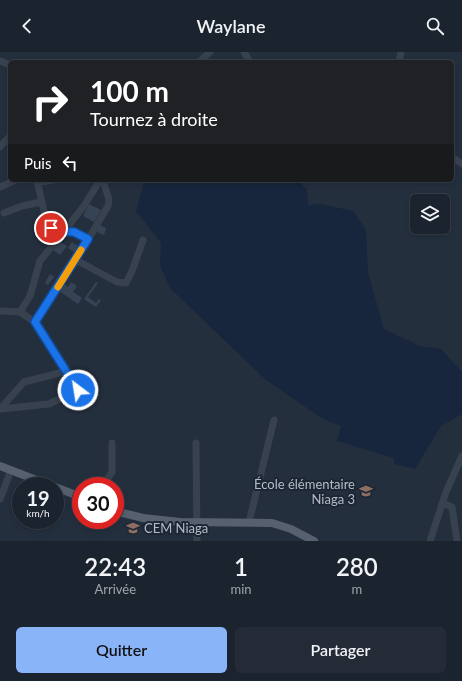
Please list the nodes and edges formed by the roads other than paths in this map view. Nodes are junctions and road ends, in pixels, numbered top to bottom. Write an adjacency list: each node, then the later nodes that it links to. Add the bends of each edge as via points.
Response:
1 (210, 52): 2 (street)
2 (201, 60)
3 (8, 138): 4 (street)
4 (0, 148)
5 (11, 182): 9 (street)
6 (37, 182): 10 (street)
7 (99, 182): 12 (street, via 84,206)
8 (104, 182): 13 (street, via 109,203)
9 (0, 187)
10 (41, 202): 11 (street); 12 (street, via 51,228)
11 (4, 213)
12 (62, 231): 13 (street, via 74,232); 17 (street, via 40,261 30,296)
13 (88, 239): 15 (street)
14 (143, 240): 15 (street, via 126,283 117,282)
15 (76, 260): 18 (street)
16 (0, 310): 17 (street)
17 (20, 312): 18 (street)
18 (35, 322): 19 (street)
19 (67, 370): 20 (street, via 24,382); 20 (street, via 78,390 49,404)
20 (0, 409)
21 (274, 420): 34 (street)
22 (112, 443): 30 (street, via 112,472)
23 (196, 443): 35 (street)
24 (462, 456): 28 (street)
25 (0, 466): 26 (main road)
26 (11, 470): 29 (main road); 31 (street)
27 (462, 473): 28 (street)
28 (454, 474): 32 (street)
29 (29, 477)
30 (109, 477)
31 (0, 499)
32 (442, 503): 36 (street, via 452,507); 39 (street)
33 (124, 513): 35 (main road, via 143,518)
34 (249, 522): 35 (main road); 38 (main road, via 282,525)
35 (196, 523): 37 (street)
36 (458, 536)
37 (197, 541)
38 (314, 541)
39 (430, 541)

